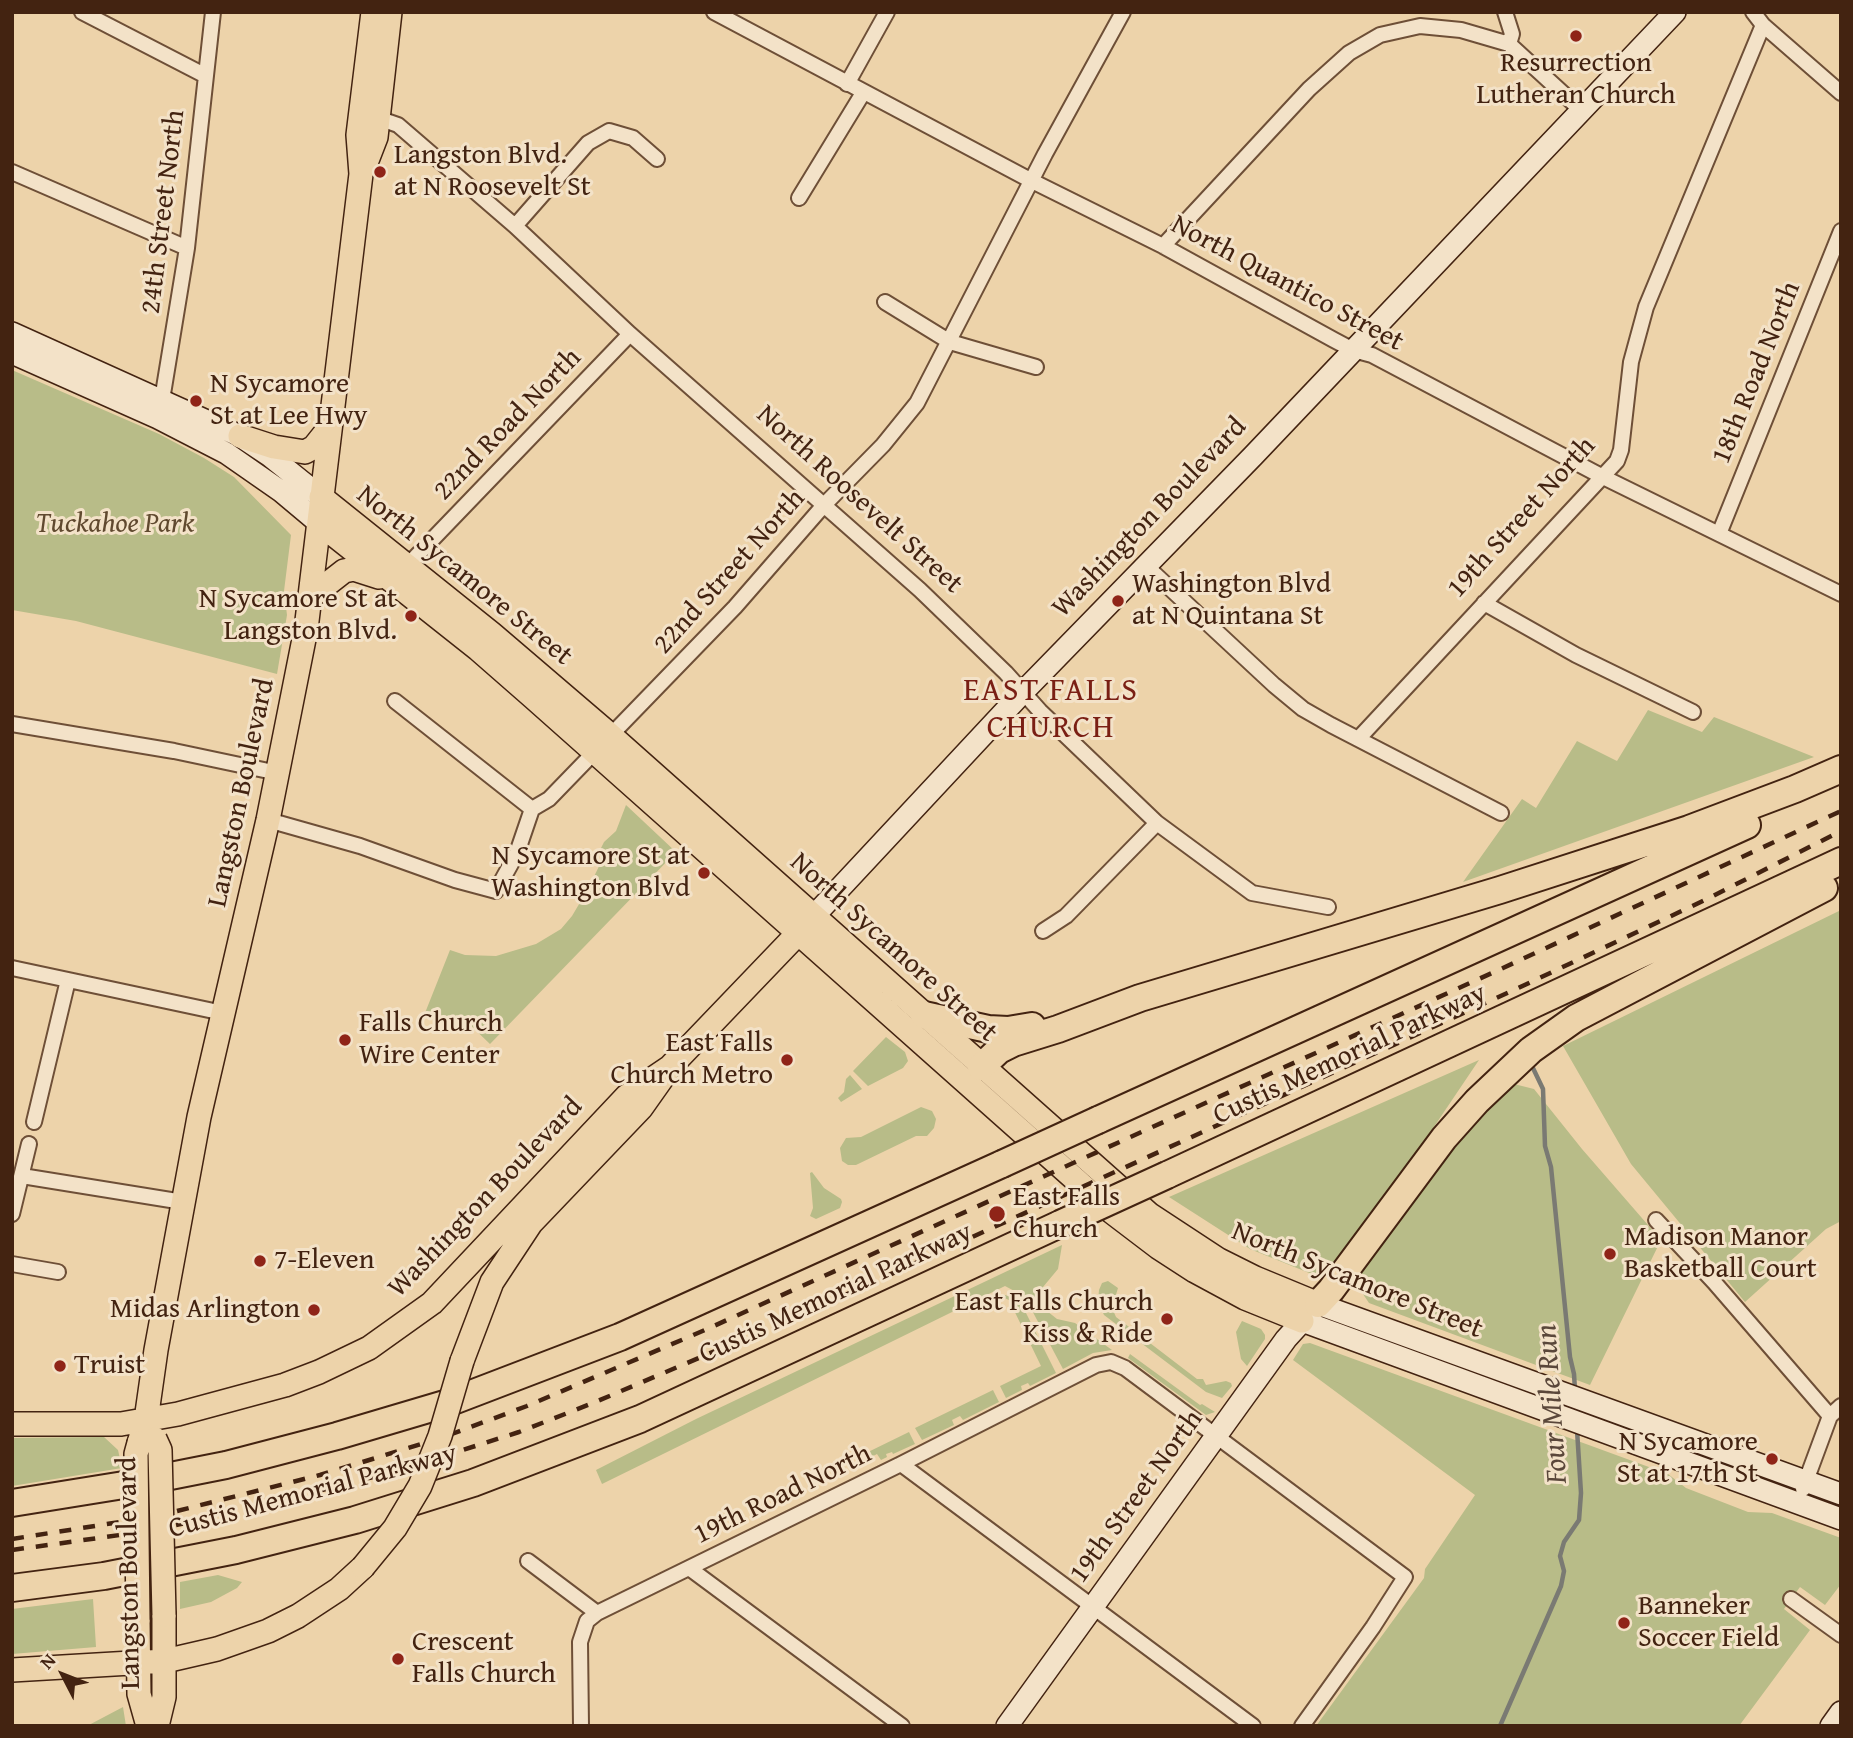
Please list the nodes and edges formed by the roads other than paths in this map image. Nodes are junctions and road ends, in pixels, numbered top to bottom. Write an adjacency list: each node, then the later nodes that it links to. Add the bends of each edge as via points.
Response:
1 (82, 12): 13 (street)
2 (213, 12): 13 (street, 24th Street North)
3 (373, 12): 18 (main road, Langston Boulevard)
4 (390, 12): 18 (main road, Langston Boulevard)
5 (714, 12): 14 (street, North Quantico Street)
6 (887, 12): 14 (street)
7 (1123, 12): 21 (street, 22nd Street North)
8 (1505, 12): 12 (street, via 1512,34)
9 (1675, 12): 17 (main road, Washington Boulevard)
10 (1753, 12): 11 (street)
11 (1763, 25): 16 (street); 37 (street, 19th Street North, via 1646,307 1632,362 1621,450)
12 (1508, 44): 17 (street); 25 (street, via 1461,30 1420,26 1380,35 1349,53 1309,89)
13 (206, 76): 26 (street, 24th Street North)
14 (847, 84): 15 (street, North Quantico Street)
15 (863, 93): 21 (street, North Quantico Street); 22 (street)
16 (1841, 93)
17 (1581, 110): 31 (main road, Washington Boulevard)
18 (369, 115): 23 (street, North Roosevelt Street, via 398,125); 35 (main road, Langston Boulevard, via 358,135 361,174)
19 (657, 159): 23 (street, via 633,138 609,131 587,143)
20 (12, 172): 26 (street)
21 (1032, 181): 25 (street, North Quantico Street); 30 (street, 22nd Street North)
22 (799, 198)
23 (515, 226): 29 (street, North Roosevelt Street)
24 (1841, 231): 41 (street, 18th Road North)
25 (1163, 246): 31 (street, North Quantico Street)
26 (187, 248): 34 (street, 24th Street North)
27 (885, 302): 30 (street)
28 (12, 333): 34 (main road, North Sycamore Street)
29 (630, 334): 39 (street, North Roosevelt Street); 43 (street, 22nd Road North)
30 (950, 342): 33 (street); 39 (street, 22nd Street North, via 917,403)
31 (1353, 349): 37 (street, North Quantico Street); 42 (main road, Washington Boulevard)
32 (12, 353): 34 (main road, North Sycamore Street)
33 (1036, 367)
34 (160, 409): 36 (main road, North Sycamore Street); 40 (main road, North Sycamore Street)
35 (330, 427): 36 (main road, via 305,452); 38 (main road, Langston Boulevard)
36 (240, 436): 38 (main road, North Sycamore Street)
37 (1604, 477): 41 (street, North Quantico Street); 46 (street, 19th Street North)
38 (321, 497): 40 (main road, Langston Boulevard); 43 (main road, North Sycamore Street)
39 (824, 505): 47 (street, North Roosevelt Street, via 920,590); 52 (street, 22nd Street North, via 735,607)
40 (320, 523): 43 (main road, North Sycamore Street); 45 (main road, Langston Boulevard)
41 (1718, 534): 44 (street, North Quantico Street)
42 (1145, 565): 47 (main road, Washington Boulevard); 51 (street, via 1288,697 1324,722)
43 (400, 574): 45 (main road, via 348,570); 52 (main road, North Sycamore Street, via 478,649)
44 (1841, 594)
45 (312, 596): 54 (main road, Langston Boulevard)
46 (1484, 603): 49 (street, via 1576,655); 51 (street, 19th Street North)
47 (1022, 693): 59 (street, North Roosevelt Street); 63 (main road, Washington Boulevard)
48 (395, 701): 56 (street)
49 (1693, 712)
50 (12, 724): 54 (street)
51 (1359, 738): 57 (street)
52 (602, 743): 56 (street, 22nd Street North, via 549,799); 63 (main road, North Sycamore Street)
53 (1841, 769): 67 (highway, via 1677,833)
54 (278, 773): 58 (main road, Langston Boulevard)
55 (1841, 782): 89 (highway, Custis Memorial Parkway, bridge, via 620,1337 445,1404 362,1430 226,1465)
56 (532, 809): 58 (street, via 517,853 495,891)
57 (1501, 813)
58 (268, 820): 68 (main road, Langston Boulevard)
59 (1157, 822): 62 (street, North Roosevelt Street, via 1252,893); 64 (street, via 1066,916)
60 (1841, 862): 94 (highway, Custis Memorial Parkway, bridge, via 640,1419 485,1479 344,1523 104,1576)
61 (1841, 880): 80 (highway, via 1576,1018 1531,1050 1444,1138)
62 (1328, 907)
63 (806, 925): 69 (main road, North Sycamore Street); 70 (main road, Washington Boulevard); 71 (main road, North Sycamore Street)
64 (1043, 931)
65 (12, 968): 66 (street)
66 (68, 980): 68 (street); 72 (street)
67 (1106, 1011): 69 (highway, via 1008,1030); 71 (highway, via 1013,1043)
68 (223, 1013): 75 (main road, Langston Boulevard)
69 (924, 1015): 71 (main road, North Sycamore Street)
70 (670, 1067): 84 (main road, Washington Boulevard, via 627,1096 443,1292 397,1329 353,1356 295,1381); 99 (main road, Washington Boulevard, bridge, via 641,1108 520,1237 492,1282 421,1486 363,1567 328,1597 283,1624 236,1643)
71 (973, 1074): 80 (main road, North Sycamore Street, via 1181,1238)
72 (34, 1122)
73 (29, 1144): 74 (street)
74 (22, 1176): 75 (street); 76 (street)
75 (183, 1202): 84 (main road, Langston Boulevard, via 158,1340)
76 (12, 1214)
77 (1656, 1220): 82 (street)
78 (12, 1264): 79 (street)
79 (58, 1272)
80 (1310, 1312): 85 (main road, 19th Street North); 87 (main road, North Sycamore Street, via 1533,1382); 90 (main road, North Sycamore Street, via 1538,1408)
81 (1841, 1406): 82 (street)
82 (1830, 1416): 87 (street)
83 (12, 1424): 84 (main road, Washington Boulevard, via 121,1424)
84 (147, 1434): 99 (main road, Langston Boulevard, bridge, via 160,1450); 100 (main road, Langston Boulevard, bridge, via 136,1454)
85 (1217, 1436): 86 (street, 19th Road North, via 1111,1362 1096,1365); 96 (main road, 19th Street North); 109 (street, via 1405,1577)
86 (901, 1464): 93 (street, 19th Road North); 96 (street)
87 (1806, 1481): 88 (main road); 90 (street)
88 (1841, 1494)
89 (12, 1503)
90 (1798, 1503): 91 (main road)
91 (1841, 1519)
92 (528, 1561): 97 (street)
93 (689, 1568): 97 (street, 19th Road North); 106 (street)
94 (12, 1588)
95 (1791, 1599): 98 (street)
96 (1093, 1607): 107 (main road, 19th Street North); 108 (street)
97 (597, 1613): 105 (street, via 587,1621 580,1642)
98 (1841, 1635)
99 (164, 1661): 100 (main road, Washington Boulevard); 104 (main road, Langston Boulevard, via 164,1697)
100 (138, 1663): 101 (main road, Washington Boulevard); 103 (main road, Langston Boulevard)
101 (12, 1670)
102 (1841, 1712): 110 (main road)
103 (148, 1726)
104 (157, 1726)
105 (581, 1726)
106 (902, 1726)
107 (1007, 1726)
108 (1253, 1726)
109 (1302, 1726)
110 (1831, 1726)

